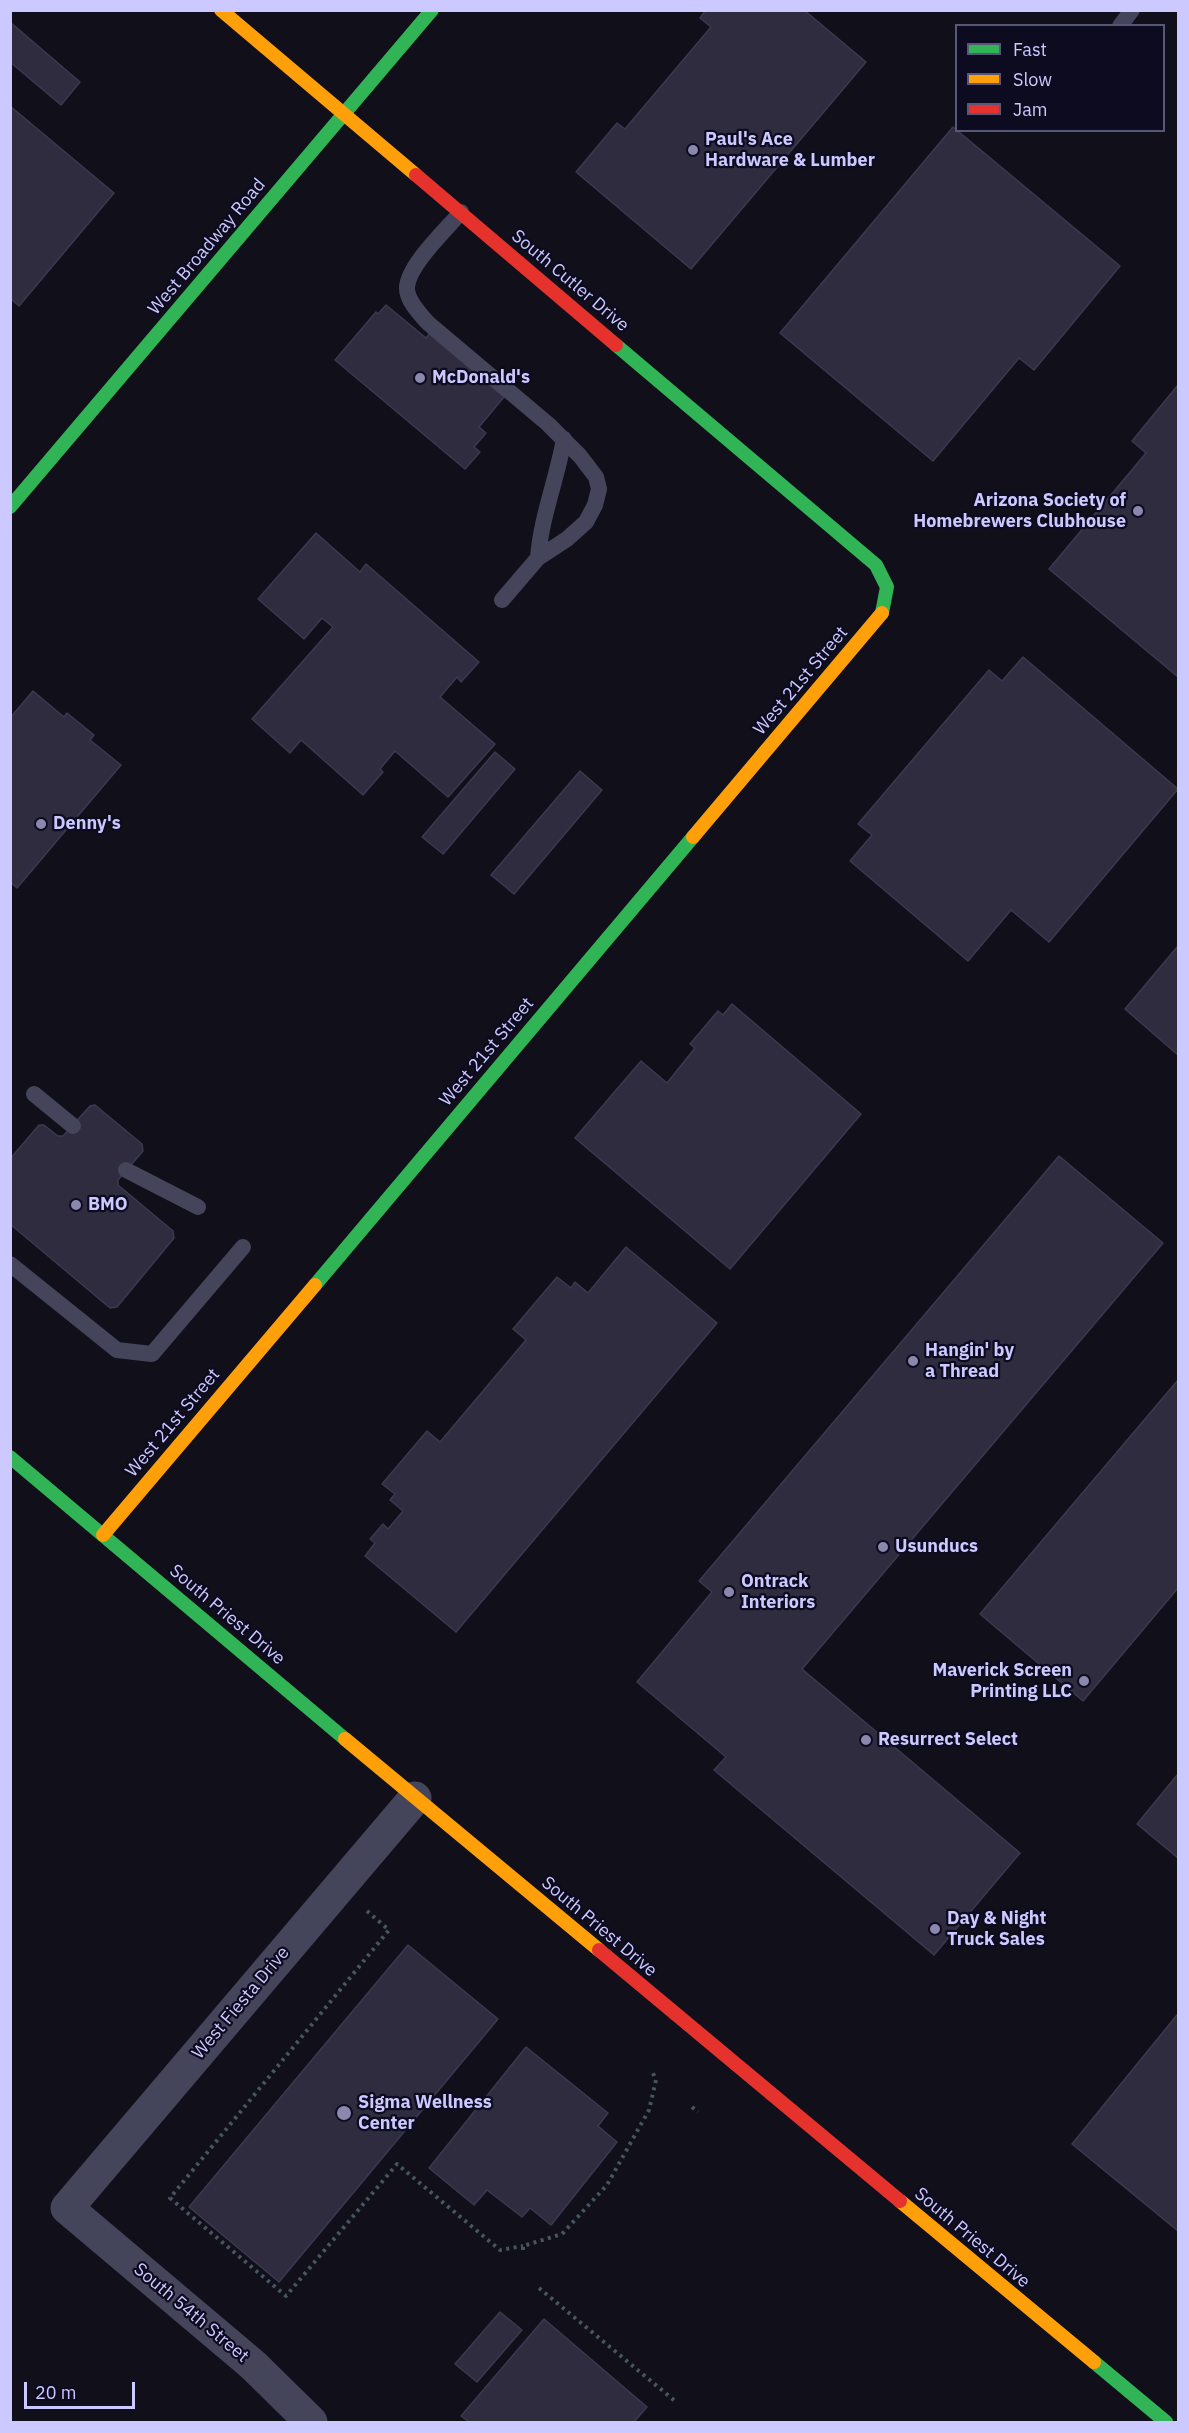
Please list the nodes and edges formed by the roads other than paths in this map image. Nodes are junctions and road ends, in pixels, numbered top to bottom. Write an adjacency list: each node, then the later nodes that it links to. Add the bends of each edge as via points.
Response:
1 (221, 10): 5 (main road, South Cutler Drive)
2 (432, 10): 5 (main road, West Broadway Road)
3 (1132, 10): 4 (lane)
4 (1122, 24)
5 (344, 113): 6 (main road, South Cutler Drive); 8 (main road, West Broadway Road)
6 (461, 212): 7 (lane, via 413,269 407,289 414,307); 10 (main road, South Cutler Drive, via 876,566)
7 (564, 439): 9 (lane, via 539,534); 9 (lane, via 596,477 596,505 586,522)
8 (10, 507)
9 (538, 558): 11 (lane)
10 (887, 587): 19 (main road, West 21st Street, via 882,614)
11 (502, 600)
12 (34, 1094): 13 (lane)
13 (73, 1126)
14 (126, 1170): 15 (lane)
15 (198, 1207)
16 (243, 1247): 17 (lane, via 152,1353 117,1350)
17 (10, 1264)
18 (10, 1457): 19 (main road, South Priest Drive)
19 (103, 1535): 20 (main road, South Priest Drive)
20 (415, 1798): 21 (street, West Fiesta Drive); 23 (main road, South Priest Drive)
21 (67, 2208): 22 (street, South 54th Street, via 253,2366)
22 (311, 2422)
23 (1166, 2422)

